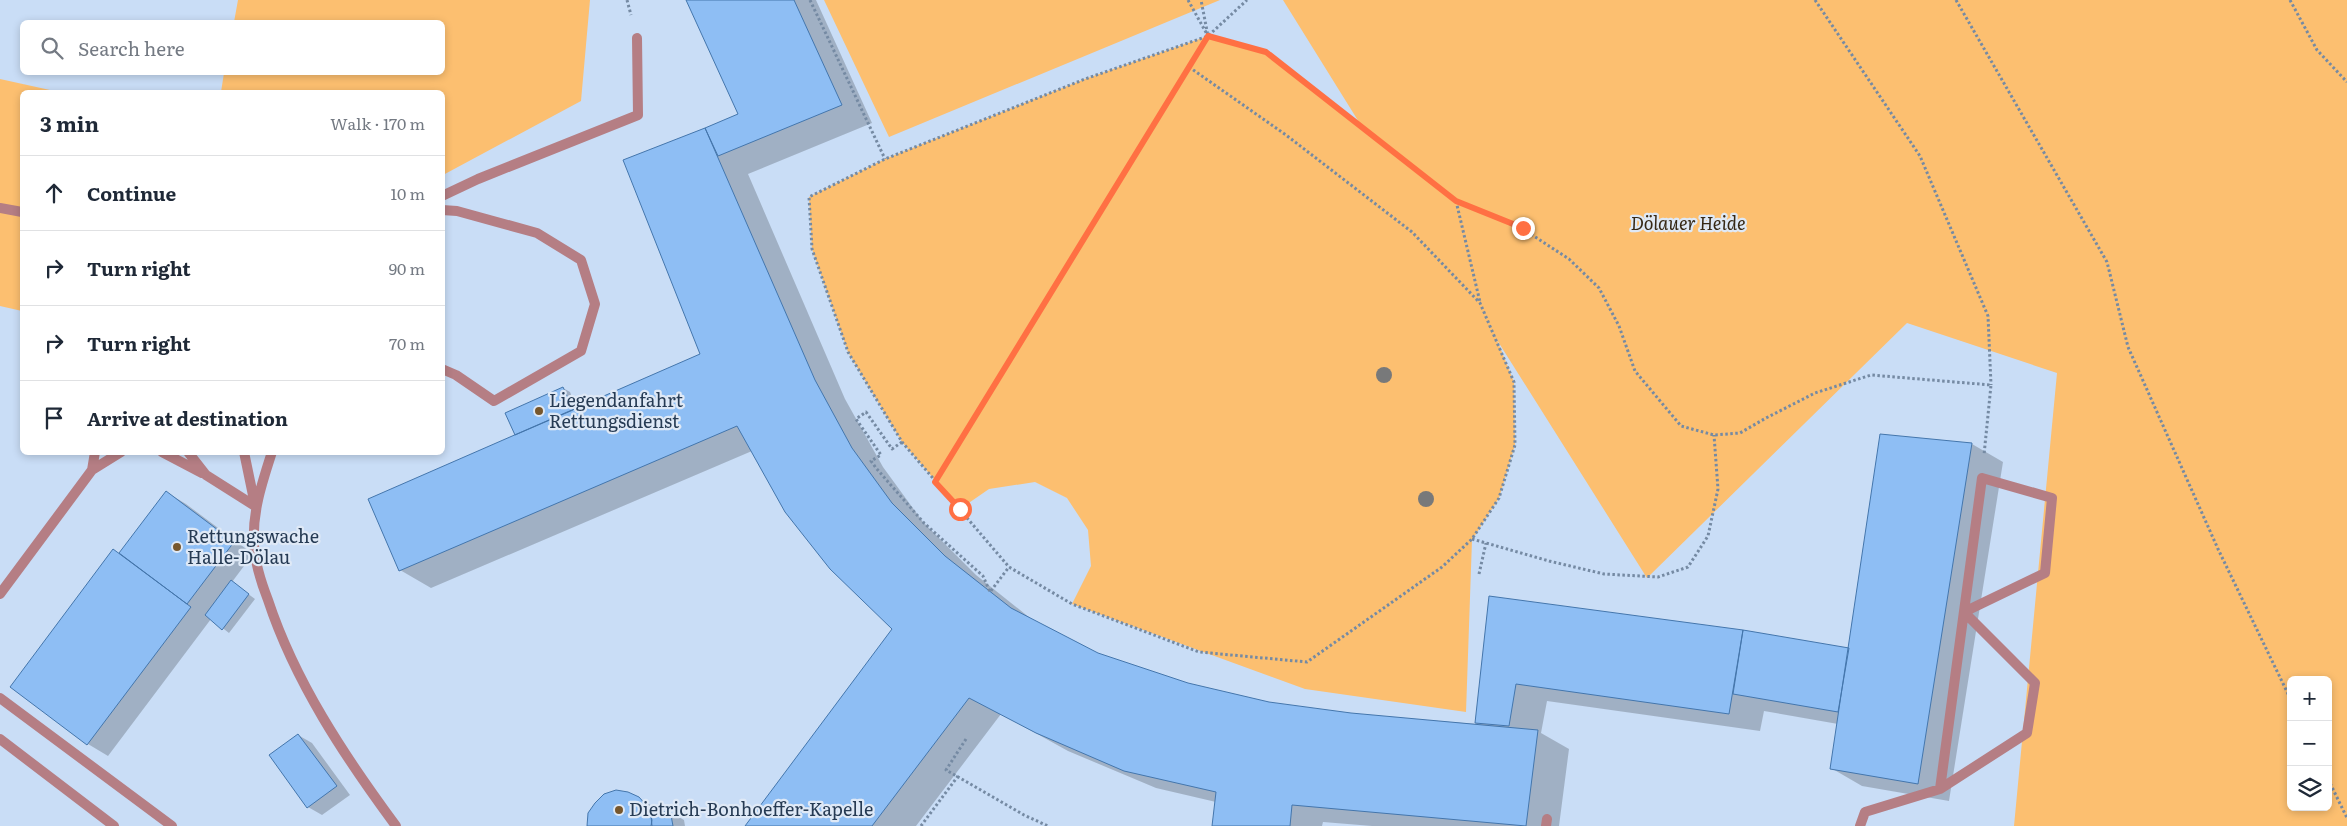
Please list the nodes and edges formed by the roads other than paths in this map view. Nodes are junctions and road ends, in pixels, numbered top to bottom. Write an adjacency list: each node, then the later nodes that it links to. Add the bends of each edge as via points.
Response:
1 (637, 38): 2 (lane, via 638,115)
2 (445, 195)
3 (0, 208): 5 (lane)
4 (445, 210): 6 (lane, via 537,233 581,260 595,304 581,351 494,402)
5 (20, 212)
6 (445, 370)
7 (94, 455): 13 (lane)
8 (116, 455): 13 (lane)
9 (168, 455): 14 (lane)
10 (190, 455): 14 (lane)
11 (245, 455): 15 (lane)
12 (271, 455): 15 (lane)
13 (92, 470): 16 (lane)
14 (206, 475): 15 (lane)
15 (255, 506): 23 (lane, via 254,544 258,572 277,629 302,682)
16 (0, 594)
17 (1964, 612): 17 (lane, via 1982,478 2052,498 2045,573); 20 (lane); 20 (lane, via 2035,683 2027,733)
18 (0, 698): 22 (lane)
19 (0, 739): 21 (lane)
20 (1940, 790): 24 (lane, via 1864,812)
21 (114, 826)
22 (172, 826)
23 (396, 826)
24 (1860, 826)

